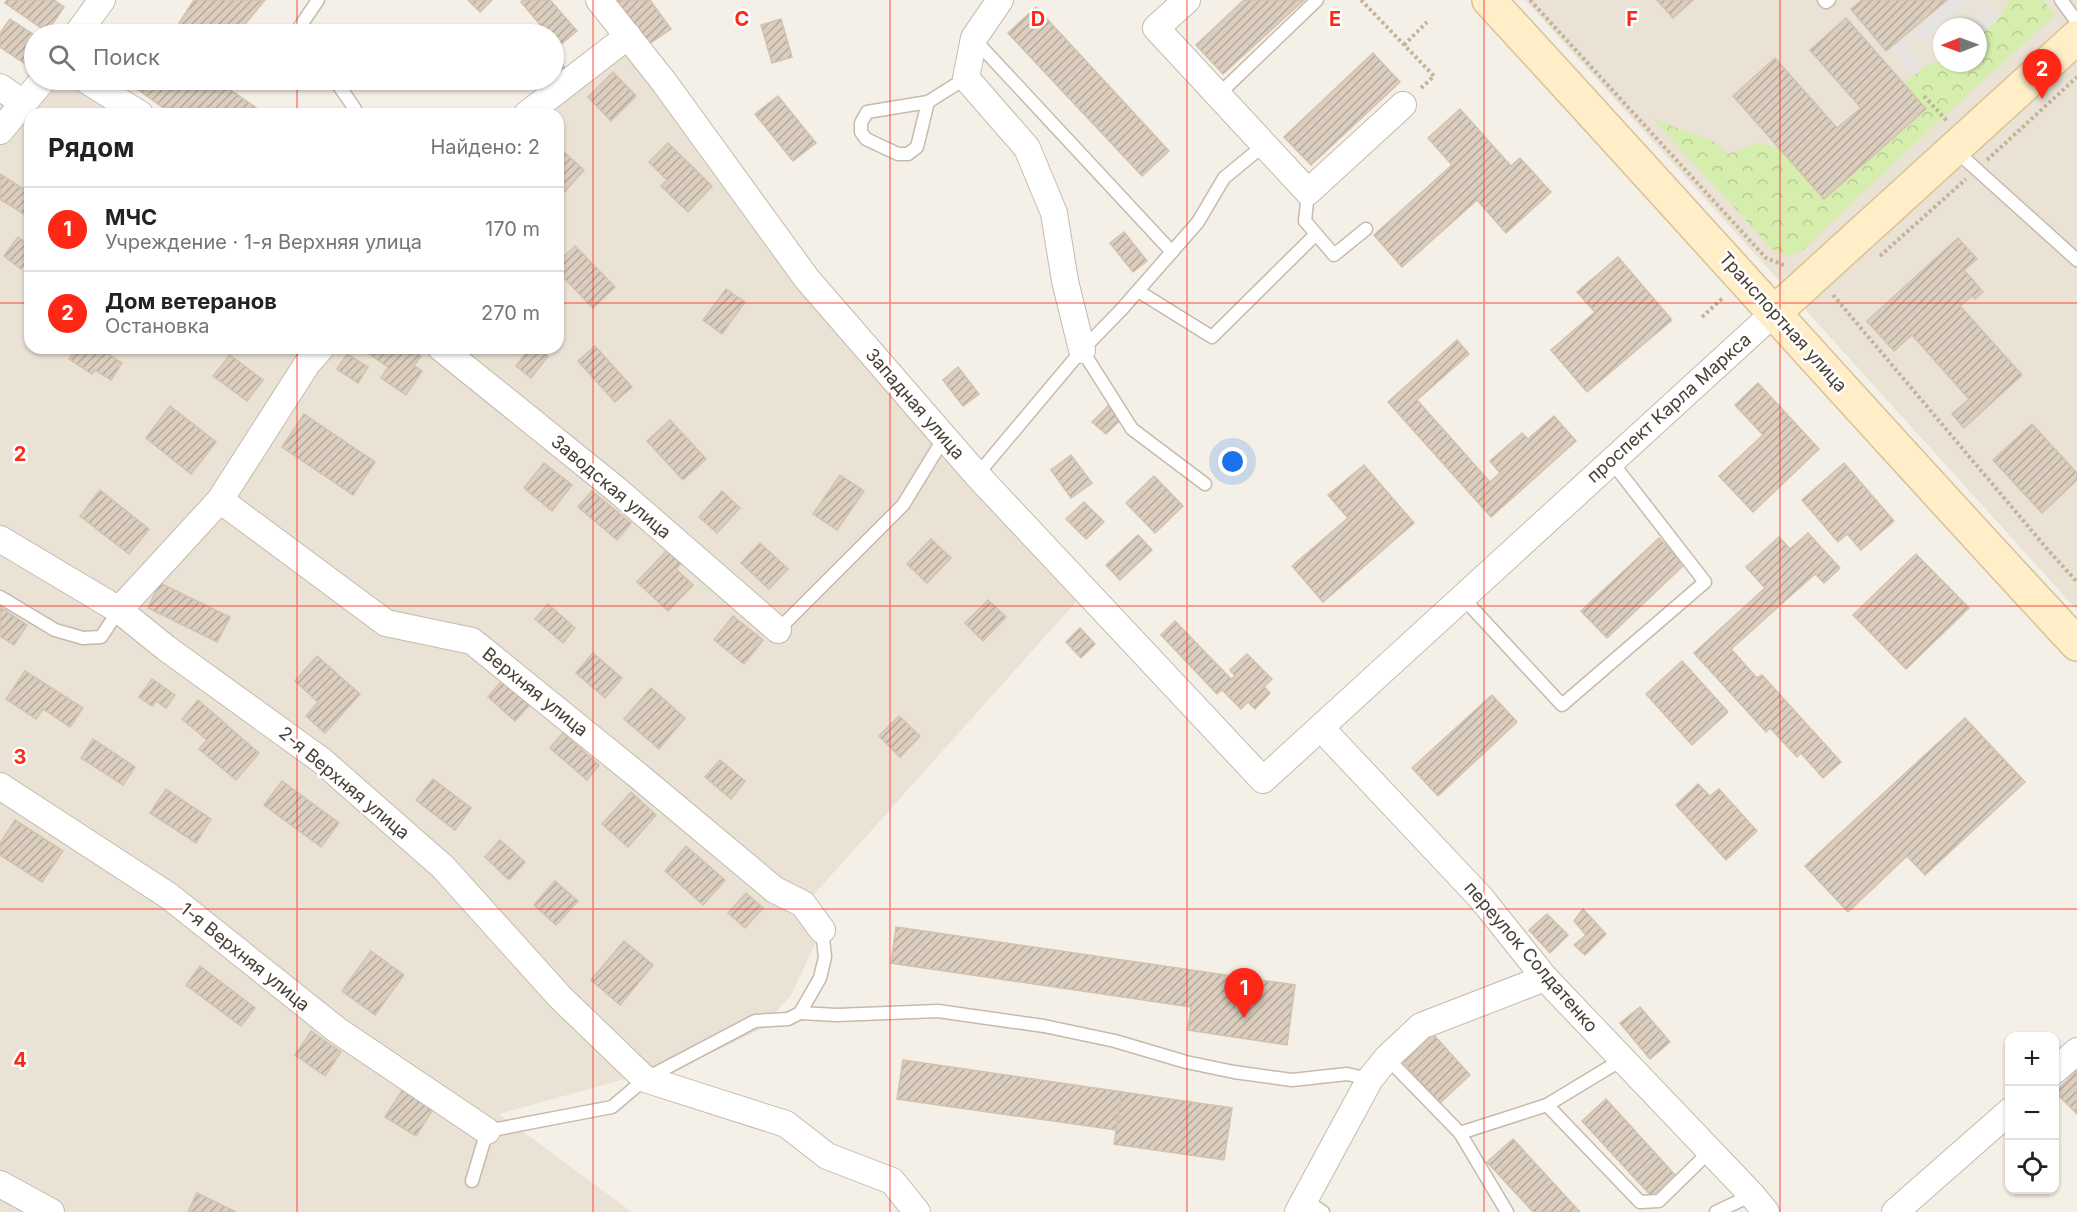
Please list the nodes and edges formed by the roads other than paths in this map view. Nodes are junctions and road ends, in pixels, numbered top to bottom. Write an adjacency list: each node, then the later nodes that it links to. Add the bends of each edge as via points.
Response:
1 (102, 0): 12 (street)
2 (318, 0): 13 (lane)
3 (599, 0): 14 (street, Западная улица)
4 (1000, 0): 16 (street)
5 (1187, 0): 24 (street, via 1156,28)
6 (1317, 0): 24 (lane)
7 (1824, 0): 8 (lane)
8 (1829, 0)
9 (2061, 0): 11 (lane)
10 (1499, 6): 40 (main road, Транспортная улица)
11 (2077, 22)
12 (84, 24)
13 (302, 24)
14 (628, 36): 18 (street); 44 (street, Западная улица, via 807,279)
15 (2077, 37): 33 (main road, проспект Карла Маркса)
16 (974, 38): 17 (street); 37 (lane)
17 (966, 78): 25 (lane); 41 (street, via 1027,148 1054,213)
18 (564, 85)
19 (0, 87): 26 (street)
20 (34, 90): 26 (street)
21 (102, 90): 28 (street)
22 (342, 90): 29 (lane)
23 (558, 90): 30 (street)
24 (1218, 95): 32 (street)
25 (928, 102): 25 (lane, via 867,112 861,132 866,139 898,154 908,154 916,147)
26 (23, 103): 31 (street)
27 (1403, 105): 34 (street)
28 (130, 108)
29 (355, 108)
30 (535, 108)
31 (1, 131)
32 (1264, 145): 34 (street); 37 (lane, via 1224,178 1198,222)
33 (1961, 148): 38 (lane); 40 (main road, проспект Карла Маркса)
34 (1308, 192): 36 (lane, via 1305,221)
35 (1366, 229): 36 (lane, via 1334,255)
36 (1316, 234): 39 (lane, via 1212,337)
37 (1172, 252): 39 (lane)
38 (2077, 260)
39 (1138, 291): 41 (lane)
40 (1775, 312): 45 (street, проспект Карла Маркса); 54 (main road, Транспортная улица)
41 (1082, 350): 46 (lane); 47 (lane, via 1132,429)
42 (316, 354): 48 (street)
43 (448, 354): 53 (street, Заводская улица, via 617,490)
44 (944, 438): 46 (street, Западная улица); 53 (lane, via 903,505)
45 (1611, 461): 51 (street, проспект Карла Маркса); 51 (lane, via 1705,582 1562,705)
46 (976, 475): 56 (street, Западная улица)
47 (1205, 484)
48 (220, 500): 52 (street); 58 (street, Верхняя улица, via 386,623 472,641 775,890 803,904)
49 (0, 539): 52 (street, 2-я Верхняя улица)
50 (0, 597): 52 (lane, via 55,630 83,638 101,637)
51 (1462, 598): 55 (street, проспект Карла Маркса)
52 (119, 610): 65 (street, 2-я Верхняя улица, via 321,760 443,867 560,997)
53 (778, 630)
54 (2077, 644)
55 (1321, 728): 56 (street, проспект Карла Маркса); 59 (street, переулок Солдатенко, via 1481,898)
56 (1263, 780)
57 (0, 786): 69 (street, 1-я Верхняя улица, via 169,896 337,1030)
58 (822, 930): 60 (lane, via 825,957 820,978)
59 (1545, 978): 62 (street, via 1421,1026); 63 (street, переулок Солдатенко)
60 (800, 1013): 65 (lane, via 788,1019 754,1021); 66 (lane, via 938,1011 1044,1026 1234,1072 1292,1080 1347,1074)
61 (2077, 1051): 64 (street)
62 (1387, 1058): 66 (street); 70 (lane)
63 (1623, 1059): 67 (lane); 71 (street, переулок Солдатенко)
64 (2059, 1067)
65 (645, 1079): 69 (lane, via 612,1107); 77 (street, via 786,1124 827,1156 892,1181)
66 (1370, 1079): 75 (street)
67 (1547, 1106): 70 (lane); 71 (lane, via 1640,1202 1659,1201)
68 (2005, 1115): 80 (street)
69 (487, 1131): 72 (lane)
70 (1460, 1133): 78 (lane)
71 (1710, 1151): 74 (street, переулок Солдатенко)
72 (472, 1181)
73 (0, 1184): 76 (street)
74 (1759, 1203): 79 (lane)
75 (1309, 1208)
76 (51, 1212)
77 (917, 1212)
78 (1507, 1212)
79 (1716, 1212)
80 (1895, 1212)

